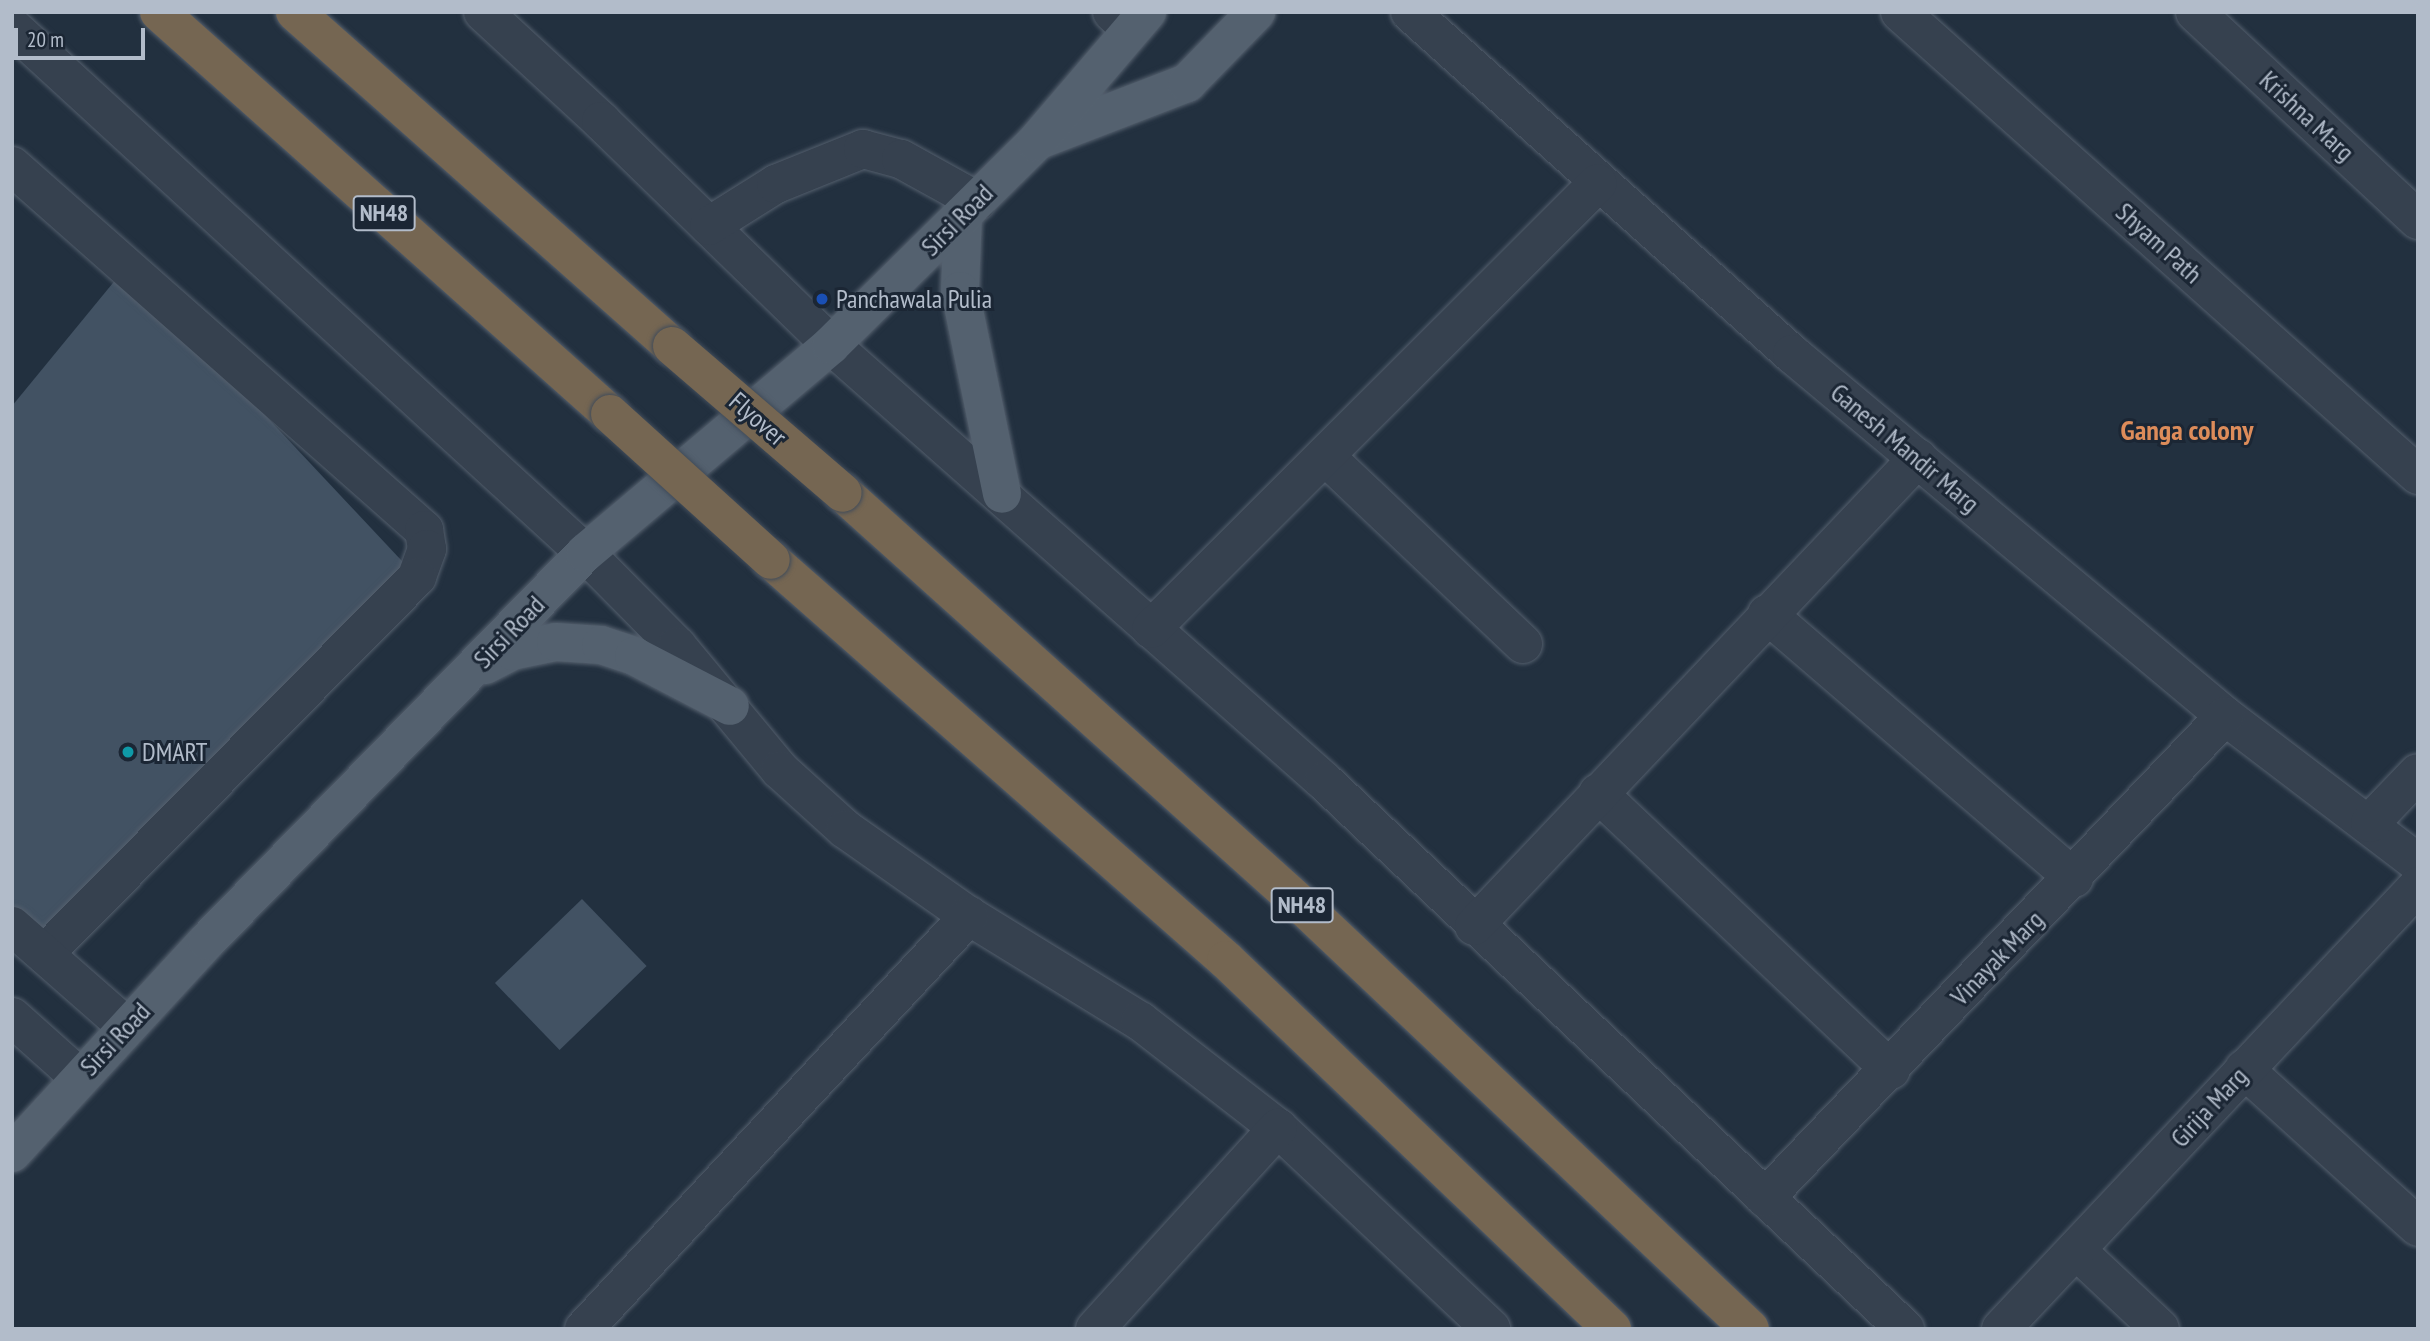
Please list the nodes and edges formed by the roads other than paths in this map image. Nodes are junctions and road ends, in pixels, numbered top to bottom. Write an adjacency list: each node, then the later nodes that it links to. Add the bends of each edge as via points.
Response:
1 (159, 12): 51 (highway, NH48, bridge, via 1226,960)
2 (295, 12): 52 (highway, Flyover / NH48, bridge, via 844,493 1306,909)
3 (1256, 12): 10 (main road, Sirsi Road, via 1187,83)
4 (1410, 12): 12 (street, Ganesh Mandir Marg)
5 (1900, 12): 19 (street, Shyam Path)
6 (2195, 12): 14 (street, Krishna Marg)
7 (503, 18): 15 (street)
8 (1130, 18): 10 (main road, Sirsi Road)
9 (12, 27): 21 (street)
10 (1036, 142): 13 (main road, Sirsi Road)
11 (12, 166): 37 (street, via 424,530 427,548 417,577)
12 (1598, 183): 17 (street); 18 (street, Ganesh Mandir Marg)
13 (970, 208): 15 (street, via 901,159 863,149 776,184); 16 (main road, Sirsi Road); 20 (main road, via 960,291)
14 (2418, 220)
15 (709, 226): 16 (street)
16 (831, 345): 20 (street); 21 (main road, Sirsi Road)
17 (1325, 456): 23 (street); 24 (street)
18 (1918, 458): 22 (street); 27 (street, Ganesh Mandir Marg)
19 (2418, 475)
20 (1002, 494): 23 (street)
21 (585, 553): 25 (main road, Sirsi Road); 26 (street, via 643,609)
22 (1767, 614): 29 (street); 32 (street)
23 (1151, 629): 36 (street, via 1324,781)
24 (1522, 644)
25 (468, 675): 26 (main road, via 512,651 556,642 601,645 634,656); 39 (main road, Sirsi Road)
26 (730, 706): 34 (street, via 780,770 845,829)
27 (2225, 716): 30 (street, Ganesh Mandir Marg); 32 (street, Vinayak Marg)
28 (2418, 773): 30 (street)
29 (1598, 793): 36 (street); 41 (street)
30 (2370, 822): 31 (street, Ganesh Mandir Marg)
31 (2418, 863)
32 (2074, 878): 41 (street, Vinayak Marg)
33 (2418, 886): 40 (street, Girija Marg)
34 (969, 916): 43 (street, via 1140,1021); 48 (street)
35 (12, 926): 37 (street)
36 (1474, 926): 45 (street)
37 (44, 954): 39 (street)
38 (12, 1017): 42 (street)
39 (126, 1026): 42 (main road, Sirsi Road)
40 (2244, 1069): 46 (street); 47 (street, Girija Marg)
41 (1891, 1070): 45 (street, Vinayak Marg)
42 (79, 1077): 44 (main road, Sirsi Road)
43 (1278, 1128): 49 (street); 50 (street)
44 (12, 1153)
45 (1765, 1198): 53 (street)
46 (2418, 1227)
47 (2076, 1250): 54 (street, Girija Marg); 55 (street)
48 (584, 1329)
49 (1095, 1329)
50 (1491, 1329)
51 (1612, 1329)
52 (1750, 1329)
53 (1905, 1329)
54 (2001, 1329)
55 (2160, 1329)

